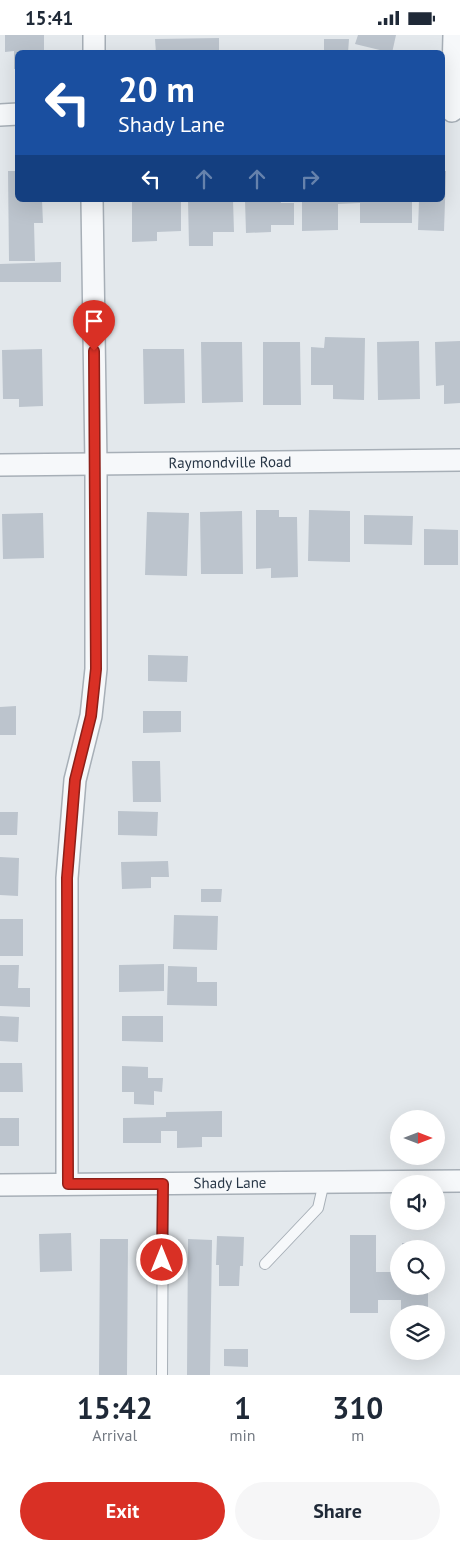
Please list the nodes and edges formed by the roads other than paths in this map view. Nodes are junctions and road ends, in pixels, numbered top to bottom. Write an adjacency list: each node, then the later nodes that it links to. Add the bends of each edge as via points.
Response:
1 (94, 35): 3 (street)
2 (454, 35): 4 (street)
3 (94, 50)
4 (451, 111)
5 (15, 114): 6 (street)
6 (0, 115)
7 (92, 202): 10 (street)
8 (460, 460): 10 (street, Raymondville Road)
9 (0, 465): 10 (street, Raymondville Road)
10 (96, 465): 13 (street, via 94,691 75,780 67,878)
11 (460, 1181): 12 (street, Shady Lane)
12 (324, 1182): 14 (street, Shady Lane); 16 (lane, via 318,1209)
13 (68, 1184): 14 (street, Shady Lane); 15 (street, Shady Lane)
14 (163, 1184): 17 (lane)
15 (0, 1185)
16 (265, 1264)
17 (162, 1375)

